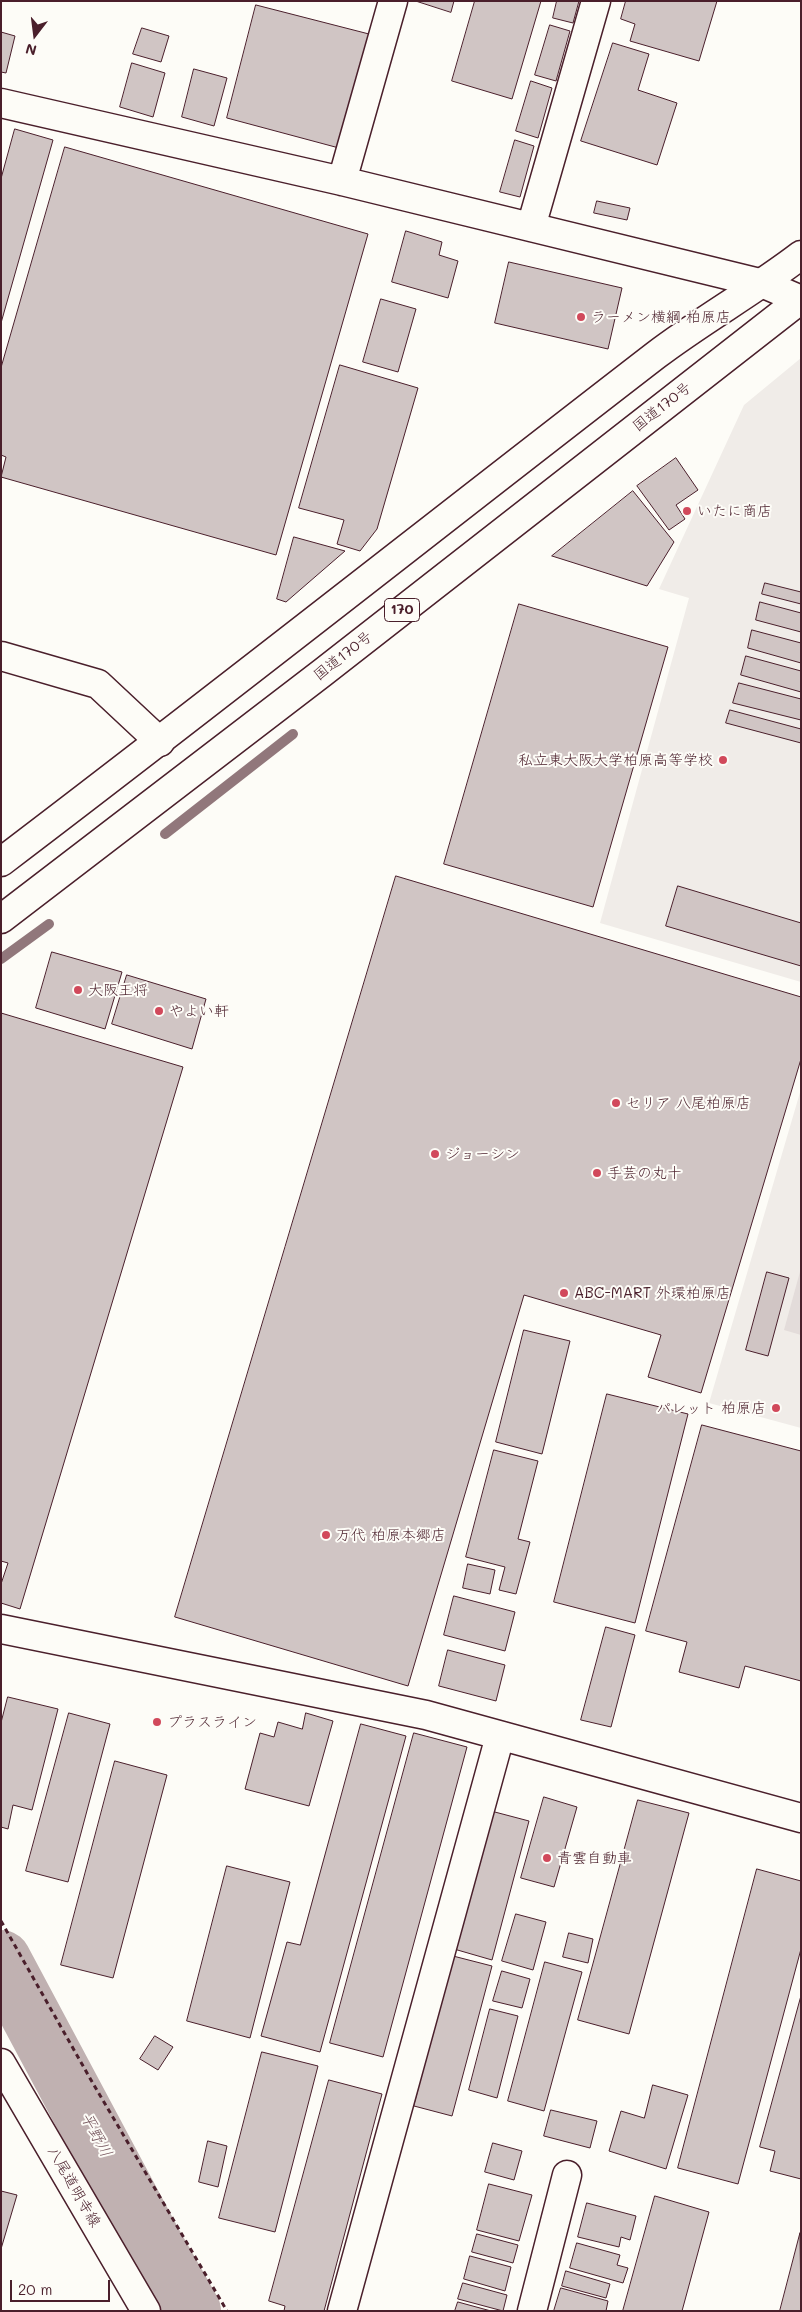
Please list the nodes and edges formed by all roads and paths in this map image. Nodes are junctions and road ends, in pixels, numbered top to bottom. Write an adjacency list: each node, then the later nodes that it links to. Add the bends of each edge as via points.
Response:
1 (393, 1): 4 (main road)
2 (596, 1): 5 (main road)
3 (1, 103): 4 (main road)
4 (342, 181): 5 (main road)
5 (531, 227): 7 (main road)
6 (801, 255): 7 (main road)
7 (764, 284): 8 (main road); 10 (main road, via 659,353)
8 (801, 300): 12 (main road, 国道170号 / 170)
9 (1, 656): 10 (main road, via 98,684)
10 (160, 742): 11 (main road)
11 (1, 862)
12 (1, 918)
13 (1, 1629): 14 (main road, via 426,1715)
14 (500, 1736): 15 (main road); 21 (main road)
15 (801, 1818)
16 (1, 1921): 20 (path)
17 (1, 2063): 19 (main road, 八尾道明寺線)
18 (567, 2175): 22 (main road)
19 (146, 2311)
20 (227, 2311)
21 (342, 2311)
22 (532, 2311)

